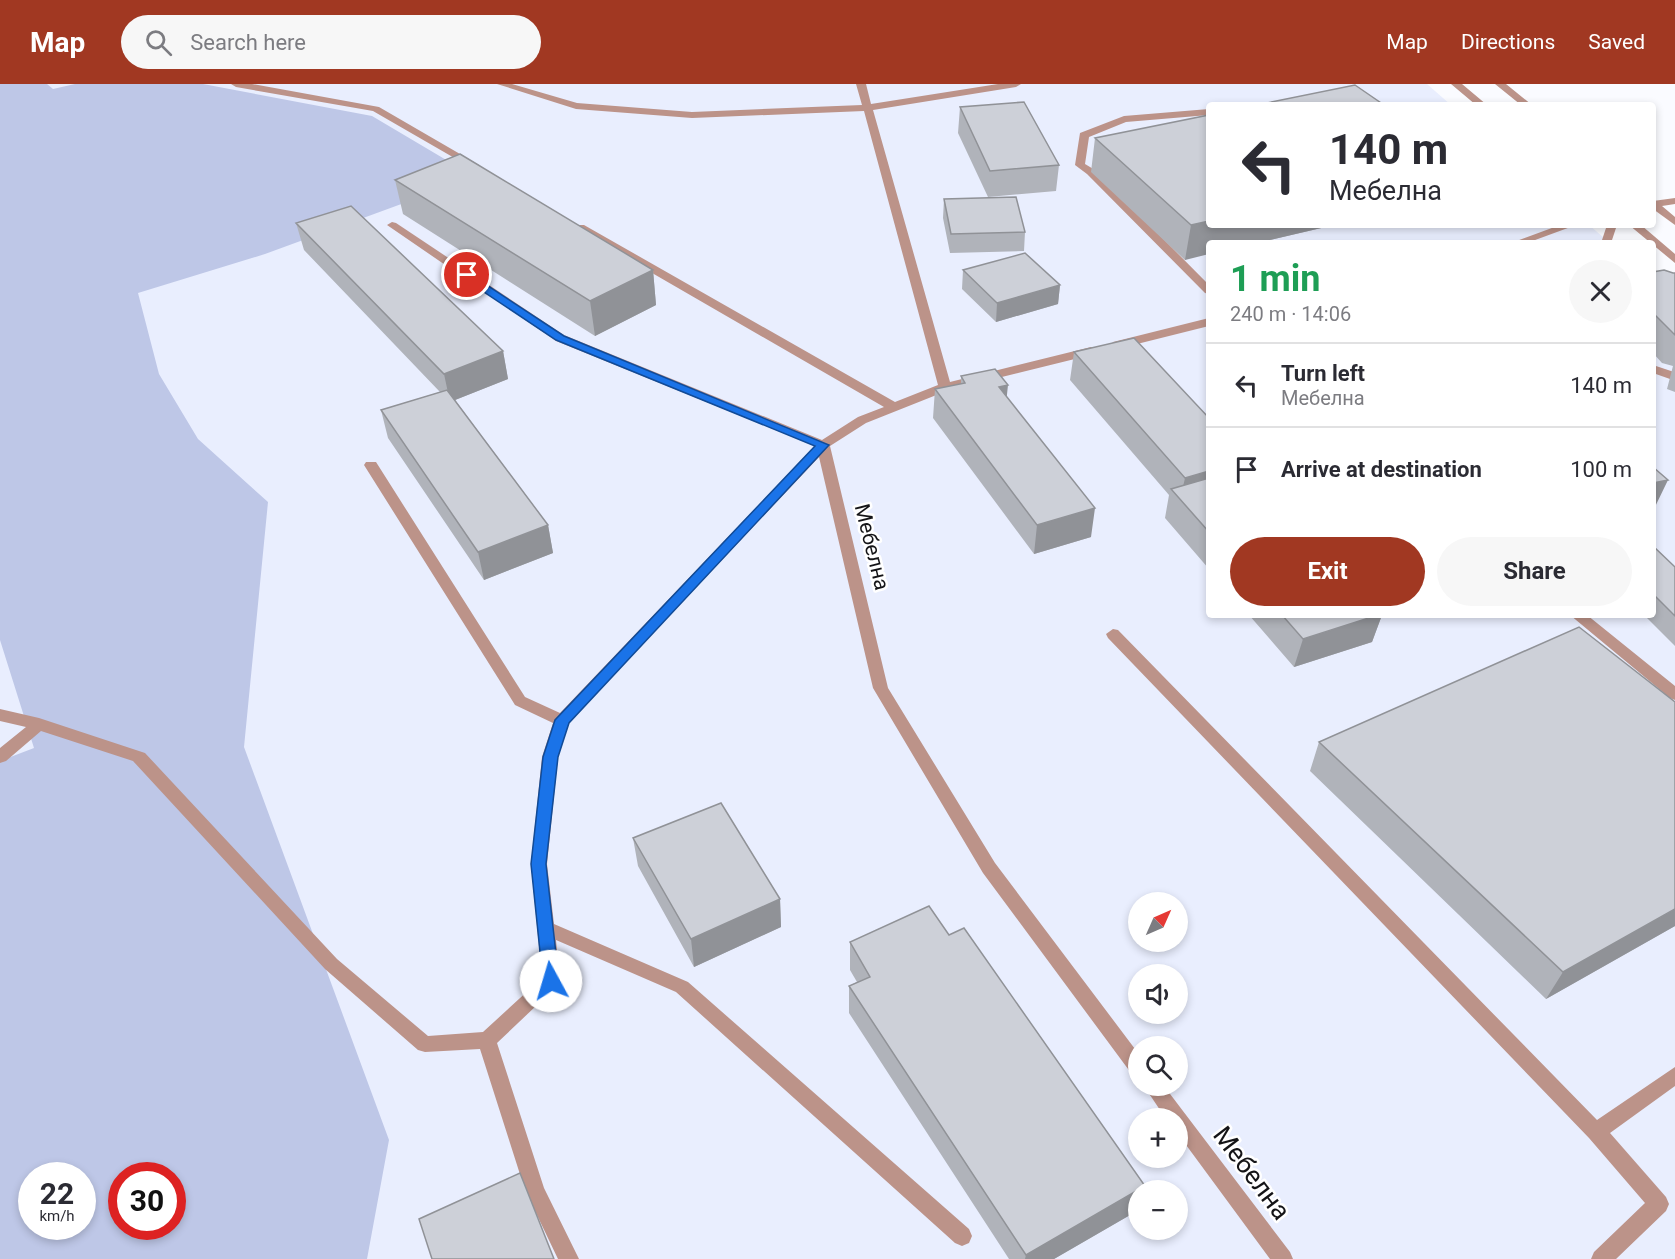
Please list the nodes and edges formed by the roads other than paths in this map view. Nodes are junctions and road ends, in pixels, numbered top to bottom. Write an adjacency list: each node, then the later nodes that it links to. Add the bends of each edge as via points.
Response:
1 (236, 84): 11 (street, via 376,109)
2 (502, 84): 9 (street, via 576,106 692,115)
3 (861, 84): 9 (street)
4 (1016, 84): 9 (street)
5 (1456, 84): 7 (street)
6 (1500, 84): 8 (street)
7 (1478, 102)
8 (1523, 102)
9 (867, 108): 28 (street)
10 (1206, 112): 24 (street, via 1124,119 1084,135 1080,165)
11 (485, 172)
12 (1675, 201): 13 (street)
13 (1656, 204)
14 (1656, 206): 16 (street)
15 (565, 218): 29 (street)
16 (1675, 222)
17 (392, 225): 30 (street, via 560,338)
18 (1562, 228): 20 (street)
19 (1638, 228): 21 (street)
20 (1525, 240)
21 (1652, 240)
22 (1656, 244): 23 (street)
23 (1675, 260)
24 (1206, 288)
25 (1206, 323): 28 (street)
26 (1656, 370): 27 (street)
27 (1670, 375)
28 (945, 387): 29 (street)
29 (894, 407): 30 (street, via 862,420)
30 (823, 445): 36 (street); 41 (street, Мебелна, via 881,688 989,868)
31 (371, 465): 36 (street, via 520,701)
32 (1581, 618): 34 (street)
33 (1113, 634): 44 (street)
34 (1675, 694)
35 (0, 715): 37 (street)
36 (562, 720): 39 (street, via 550,757 539,864)
37 (39, 724): 38 (street); 40 (street, via 139,757 331,964 425,1044)
38 (0, 757)
39 (546, 928): 40 (street, via 551,981); 45 (street, via 682,987)
40 (487, 1040): 46 (street, via 535,1190)
41 (1128, 1054)
42 (1675, 1074): 44 (street)
43 (1161, 1096): 47 (street, Мебелна)
44 (1596, 1132): 48 (street, via 1659,1204)
45 (962, 1236)
46 (569, 1259)
47 (1283, 1259)
48 (1601, 1259)

